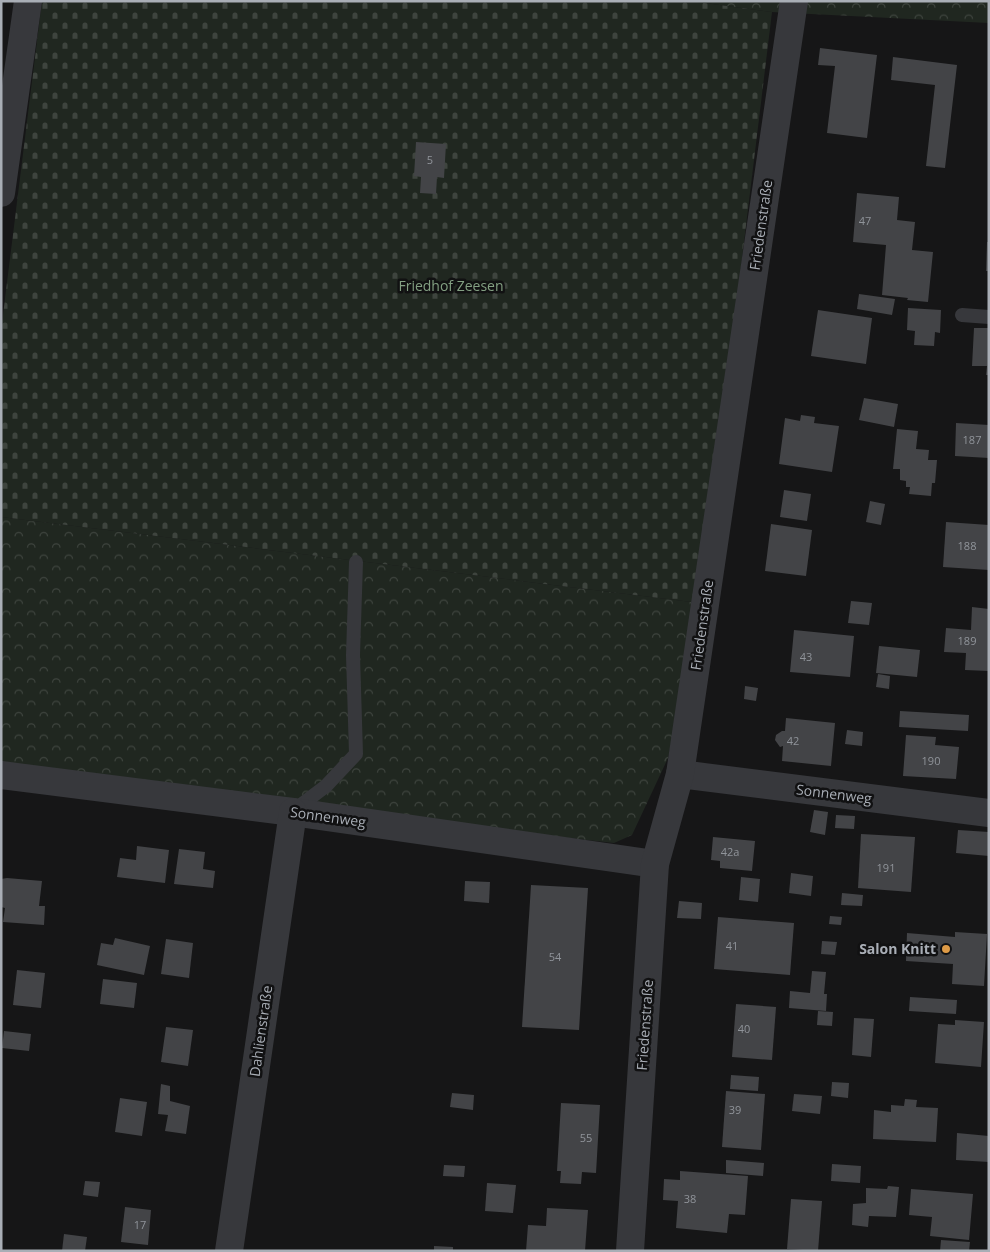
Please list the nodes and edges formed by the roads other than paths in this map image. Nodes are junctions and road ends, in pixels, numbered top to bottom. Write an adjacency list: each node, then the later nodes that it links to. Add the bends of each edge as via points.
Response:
1 (28, 1): 3 (street)
2 (794, 1): 8 (street, Friedenstraße)
3 (1, 193)
4 (962, 315): 5 (lane)
5 (989, 317)
6 (356, 562): 9 (lane, via 353,655 356,754 326,786)
7 (1, 774): 9 (street, Sonnenweg)
8 (680, 774): 10 (street, Sonnenweg); 11 (street, Friedenstraße)
9 (293, 812): 11 (street, Sonnenweg); 12 (street, Dahlienstraße)
10 (989, 813)
11 (655, 864): 13 (street, Friedenstraße)
12 (229, 1251)
13 (630, 1251)

